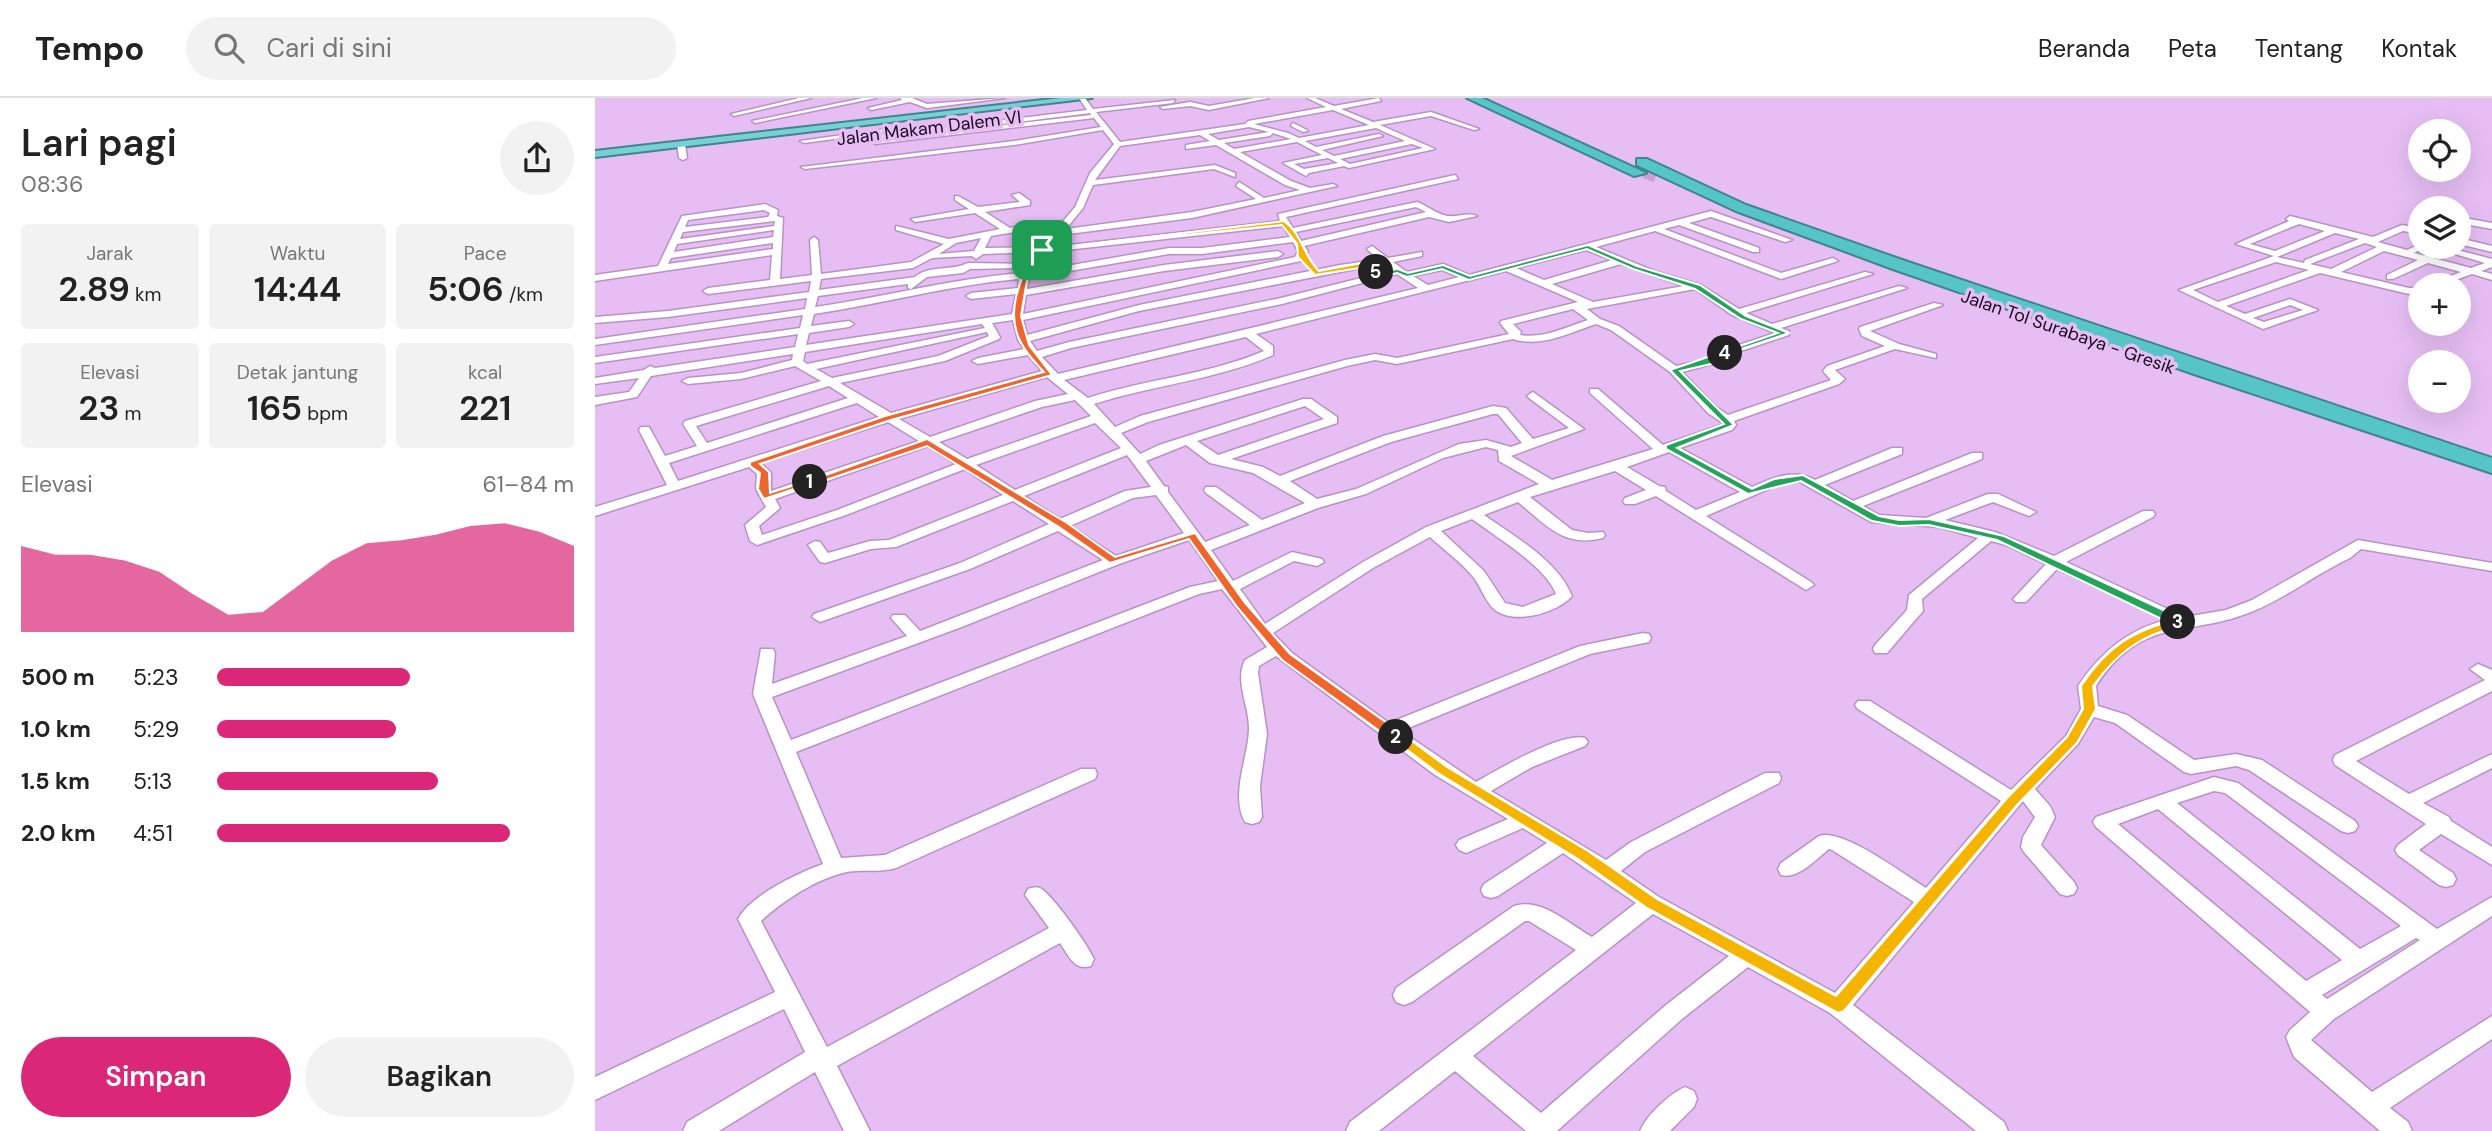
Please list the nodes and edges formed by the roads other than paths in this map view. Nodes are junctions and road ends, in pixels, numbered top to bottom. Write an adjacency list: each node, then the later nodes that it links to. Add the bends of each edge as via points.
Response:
1 (808, 98): 27 (street)
2 (873, 98): 29 (street)
3 (921, 98): 12 (street)
4 (1002, 98): 21 (street)
5 (1076, 98): 13 (highway)
6 (1087, 98): 14 (highway)
7 (1127, 98): 20 (street)
8 (1266, 98): 22 (street)
9 (1329, 98): 16 (street)
10 (1473, 98): 73 (highway, Jalan Tol Surabaya - Gresik)
11 (1484, 98): 73 (highway, Jalan Tol Surabaya - Gresik)
12 (907, 99): 21 (street, via 925,106); 25 (street)
13 (1061, 99): 21 (highway)
14 (1081, 99): 32 (street); 38 (highway)
15 (1210, 99): 22 (street)
16 (1309, 100): 23 (street)
17 (1379, 100): 23 (street)
18 (741, 101): 27 (street)
19 (1173, 101): 20 (street)
20 (1144, 104): 22 (street); 32 (street)
21 (972, 106): 41 (highway)
22 (1225, 106)
23 (1333, 107): 30 (street); 31 (street)
24 (778, 108): 29 (street)
25 (871, 108)
26 (1263, 109): 31 (street)
27 (743, 111): 34 (street, via 734,113)
28 (1374, 111): 30 (street)
29 (793, 113): 34 (street)
30 (1352, 115): 33 (street); 37 (street)
31 (1277, 116): 35 (street); 36 (street)
32 (1098, 119): 44 (street, Jalan Makam Dalem VI); 47 (street); 50 (street, via 1034,121); 52 (street)
33 (1330, 119)
34 (759, 120): 41 (street)
35 (1249, 125): 40 (street); 45 (street)
36 (1293, 125): 40 (street); 42 (street)
37 (1375, 125): 39 (street, via 1431,114); 46 (street); 51 (street)
38 (883, 127): 48 (highway); 49 (street)
39 (1476, 129)
40 (1269, 130): 43 (street)
41 (788, 131): 55 (highway)
42 (1305, 131)
43 (1280, 132): 51 (street); 57 (street)
44 (1016, 133): 50 (street, Jalan Makam Dalem VI); 52 (street)
45 (1201, 133): 57 (street); 58 (street)
46 (1395, 133): 53 (street); 61 (street)
47 (1111, 135): 52 (street, via 1030,146); 58 (street)
48 (805, 136): 54 (street, via 803,150); 55 (highway)
49 (895, 136): 50 (street); 54 (street)
50 (947, 139): 52 (street); 54 (street); 70 (street)
51 (1298, 140): 60 (street); 61 (street)
52 (1023, 141)
53 (1414, 141): 66 (street); 69 (street, via 1431,149)
54 (875, 142)
55 (681, 143): 64 (highway); 67 (street)
56 (1170, 143): 59 (street)
57 (1219, 143): 59 (street); 63 (street)
58 (1118, 144): 77 (street)
59 (1189, 147): 65 (street)
60 (1257, 147): 63 (street); 68 (street)
61 (1314, 148): 62 (street); 66 (street)
62 (1299, 150)
63 (1235, 151): 72 (street)
64 (595, 153)
65 (1205, 153)
66 (1331, 157): 68 (street); 69 (street)
67 (683, 158)
68 (1282, 161): 72 (street); 74 (street)
69 (1345, 164): 74 (street)
70 (804, 166)
71 (1130, 167): 77 (street)
72 (1267, 169): 78 (street)
73 (1644, 170): 225 (highway, Jalan Tol Surabaya - Gresik, via 2122,343); 226 (highway, Jalan Tol Surabaya - Gresik, via 1831,248 2097,343)
74 (1302, 172): 78 (street, via 1306,174)
75 (1232, 175): 77 (street, via 1215,167)
76 (1455, 177): 101 (street, via 1281,216)
77 (1093, 178): 103 (street, via 1079,208)
78 (1282, 179): 81 (street)
79 (1239, 184): 85 (street)
80 (1333, 186): 81 (street)
81 (1309, 192): 85 (street)
82 (1016, 195): 86 (street)
83 (958, 198): 87 (street)
84 (1215, 201): 103 (street)
85 (1264, 201): 103 (street, via 1192,215)
86 (1027, 203): 87 (street); 88 (street)
87 (977, 211): 92 (street); 94 (street)
88 (1035, 211)
89 (1434, 214): 90 (street, via 1449,219); 101 (street, via 1417,204); 121 (street)
90 (1473, 216)
91 (2284, 217): 95 (street)
92 (988, 218): 97 (street); 107 (street)
93 (1043, 218): 103 (street)
94 (915, 219)
95 (2298, 221): 108 (street); 108 (street, via 2241,243 2276,254)
96 (1679, 222): 105 (street); 114 (street, via 1715,214); 125 (street)
97 (959, 223)
98 (2473, 223): 99 (street)
99 (2492, 226)
100 (780, 227): 111 (street); 116 (street); 116 (street, via 780,219 771,218 775,212 763,207 686,218)
101 (1286, 227): 121 (street); 123 (street)
102 (899, 228): 109 (street)
103 (1059, 228): 107 (street); 123 (street)
104 (944, 229): 109 (street)
105 (1655, 229): 119 (street); 136 (street, via 1781,276)
106 (2408, 229): 112 (street)
107 (1009, 230): 110 (street)
108 (2334, 230): 112 (street)
109 (924, 234): 117 (street)
110 (988, 234): 117 (street); 127 (street)
111 (779, 239): 126 (street); 130 (street)
112 (2370, 239): 128 (street, via 2369,243); 137 (street)
113 (814, 240): 154 (street)
114 (1788, 240)
115 (2492, 241): 120 (street)
116 (676, 242): 130 (street)
117 (952, 242): 131 (street)
118 (2471, 244): 120 (street)
119 (1588, 247): 135 (street); 142 (street)
120 (2481, 247): 122 (street)
121 (1300, 248): 139 (street); 146 (street); 157 (street, via 1169,251); 158 (street)
122 (2492, 249)
123 (1042, 250): 127 (street); 157 (street)
124 (1372, 250): 134 (street)
125 (1756, 250)
126 (778, 251): 141 (street); 159 (street)
127 (979, 252): 131 (street); 140 (street)
128 (2408, 252)
129 (1419, 254): 134 (street)
130 (668, 256): 141 (street)
131 (930, 257): 154 (street, via 912,265)
132 (2471, 257): 138 (street)
133 (2426, 260): 144 (street, via 2383,248); 145 (street); 151 (street)
134 (1385, 261): 147 (street)
135 (1620, 261): 160 (street); 161 (street)
136 (1833, 261)
137 (2308, 262)
138 (2491, 263): 145 (street)
139 (1184, 265): 157 (street); 158 (street)
140 (968, 266): 156 (street, via 924,274); 157 (street, via 1021,265)
141 (662, 268): 153 (street)
142 (1507, 268): 155 (street); 160 (street)
143 (2321, 269): 144 (street); 170 (street); 170 (street, via 2275,259 2184,289)
144 (2333, 272): 165 (street)
145 (2472, 272): 148 (street); 152 (street)
146 (1317, 273): 150 (street, via 1368,264); 168 (street)
147 (1402, 273): 150 (street); 155 (street, via 1443,267); 163 (street)
148 (2469, 273)
149 (1868, 274): 174 (street)
150 (1379, 275): 188 (street, via 1282,301 1069,345)
151 (2390, 277)
152 (2492, 277)
153 (595, 278)
154 (817, 278): 159 (street); 166 (street)
155 (1469, 278): 163 (street)
156 (915, 280): 166 (street); 169 (street)
157 (1024, 281): 167 (street); 169 (street, via 976,281); 175 (street)
158 (1191, 281): 168 (street); 175 (street)
159 (775, 283): 164 (street)
160 (1544, 283): 171 (street)
161 (1696, 286): 171 (street); 174 (street)
162 (1902, 288): 181 (street)
163 (1427, 289): 184 (street)
164 (708, 291)
165 (2408, 291)
166 (814, 294): 173 (street); 177 (street)
167 (971, 296)
168 (1197, 296): 188 (street, via 1056,328)
169 (898, 297): 173 (street)
170 (2221, 304): 176 (street)
171 (1581, 305): 178 (street); 185 (street, via 1505,323 1516,332)
172 (1938, 305): 187 (street, via 1864,329 1865,334)
173 (810, 311): 182 (street); 183 (street)
174 (1736, 313): 181 (street)
175 (1018, 317): 180 (street); 188 (street)
176 (2245, 317): 176 (street, via 2290,302 2313,310 2263,327)
177 (595, 320)
178 (1596, 321): 185 (street, via 1537,339); 195 (street, via 1615,328)
179 (849, 324): 182 (street)
180 (988, 325): 192 (street); 192 (street); 200 (street, via 995,337 941,359)
181 (1770, 328): 195 (street, via 1784,335)
182 (803, 330): 189 (street); 192 (street)
183 (668, 331): 186 (street); 189 (street)
184 (1249, 334): 194 (street, via 1271,350); 197 (street)
185 (1513, 336): 201 (street, via 1397,362 1366,358)
186 (595, 342)
187 (1895, 346): 190 (street); 208 (street, via 1831,368 1839,379 1835,382)
188 (1028, 349): 193 (street); 197 (street)
189 (659, 351): 191 (street); 196 (street)
190 (1931, 356)
191 (595, 360)
192 (801, 360): 196 (street); 199 (street, via 741,376); 200 (street)
193 (978, 361)
194 (1246, 363): 201 (street); 205 (street)
195 (1674, 370): 208 (street, via 1712,411)
196 (648, 373): 198 (street); 206 (street, via 632,396)
197 (1052, 376): 205 (street); 207 (street)
198 (595, 380)
199 (688, 381)
200 (831, 383): 204 (street); 214 (street, via 689,423)
201 (1269, 384): 209 (street)
202 (1594, 391): 215 (street)
203 (1533, 396): 213 (street, via 1578,429)
204 (860, 398): 207 (street); 214 (street)
205 (1081, 399): 209 (street); 212 (street, via 1039,404)
206 (595, 401)
207 (888, 418): 212 (street); 222 (street)
208 (1727, 419): 215 (street, via 1728,427)
209 (1106, 426): 217 (street); 223 (street, via 1094,419)
210 (645, 430): 221 (street)
211 (1189, 440): 217 (street); 220 (street); 220 (street, via 1307,402 1333,420)
212 (927, 442): 223 (street); 236 (street)
213 (1531, 445): 218 (street); 227 (street, via 1501,411 1493,410 1387,439)
214 (704, 448): 221 (street)
215 (1665, 449): 224 (street); 234 (street)
216 (1897, 451): 228 (street)
217 (1133, 455): 231 (street); 235 (street)
218 (1504, 455): 229 (street); 239 (street, via 1505,447 1496,443 1470,444 1341,499)
219 (1977, 456): 240 (street)
220 (1215, 460): 227 (street, via 1258,470)
221 (660, 462): 230 (street)
222 (754, 464): 230 (street); 236 (street, via 764,472)
223 (966, 464): 235 (street); 236 (street, via 756,541 752,525 773,508)
224 (1617, 466): 229 (street); 233 (street)
225 (2492, 466)
226 (2492, 474)
227 (1278, 481): 239 (street)
228 (1816, 484): 234 (street, via 1800,477); 240 (street)
229 (1550, 485): 237 (street)
230 (675, 488): 241 (street)
231 (1163, 490): 247 (street, via 1131,495); 252 (street)
232 (1211, 490): 248 (street)
233 (1660, 490): 238 (street); 243 (street)
234 (1751, 492): 243 (street)
235 (1013, 494): 247 (street); 253 (street, via 889,544 825,559)
236 (767, 497)
237 (1521, 497): 245 (street); 250 (street, via 1573,538)
238 (1630, 501)
239 (1315, 504): 248 (street)
240 (1852, 506): 246 (street, via 1876,519)
241 (595, 512)
242 (2029, 512): 246 (street, via 1993,497)
243 (1698, 514): 258 (street)
244 (2148, 514): 255 (street)
245 (1475, 515): 249 (street); 249 (street, via 1544,570 1564,596 1525,611 1506,610 1466,559)
246 (1929, 522): 251 (street)
247 (1063, 525): 254 (street); 261 (street, via 891,594)
248 (1261, 526): 252 (street)
249 (1431, 530): 265 (street)
250 (1598, 535)
251 (1990, 535): 255 (street); 269 (street, via 1914,598 1915,611)
252 (1196, 542): 254 (street); 259 (street)
253 (815, 545)
254 (1114, 561): 266 (street)
255 (2056, 561): 260 (street); 264 (street)
256 (1317, 562): 259 (street, via 1292,556)
257 (2488, 563): 264 (street, via 2358,544 2246,609)
258 (1806, 585)
259 (1227, 586): 263 (street, via 1184,590); 265 (street)
260 (2021, 599)
261 (820, 617)
262 (899, 618): 266 (street)
263 (1110, 618): 271 (street); 278 (street)
264 (2184, 622): 275 (street, via 2151,629 2129,640 2087,686)
265 (1263, 632): 268 (street)
266 (917, 638): 273 (street)
267 (1643, 638): 276 (street, via 1586,650)
268 (1277, 648): 276 (street); 286 (street, via 1251,664 1247,682 1256,701 1258,733)
269 (1881, 649)
270 (767, 653): 273 (street)
271 (936, 680)
272 (2492, 684): 285 (street, via 2342,758)
273 (762, 694): 278 (street)
274 (1864, 705): 283 (street)
275 (2090, 709): 283 (street, via 2072,740); 289 (street, via 2121,719 2191,767 2236,760 2255,765)
276 (1387, 730): 282 (street)
277 (1579, 742): 282 (street, via 1525,762)
278 (786, 749): 293 (street)
279 (2491, 762): 285 (street)
280 (1088, 774): 293 (street, via 889,862 864,861)
281 (1772, 778): 295 (street, via 1639,848)
282 (1476, 791): 287 (street)
283 (2018, 795): 297 (street, via 2044,812 2046,821 2031,848); 300 (street)
284 (2161, 801): 303 (street, via 2214,784 2225,786); 309 (street); 310 (street, via 2103,822)
285 (2408, 803): 288 (street)
286 (1252, 817)
287 (1524, 820): 290 (street); 291 (street)
288 (2442, 822): 292 (street); 296 (street, via 2405,850)
289 (2348, 826)
290 (1562, 843): 295 (street); 298 (street)
291 (1466, 845)
292 (2492, 857)
293 (835, 868): 312 (street, via 766,901 749,919)
294 (1788, 869): 300 (street, via 1826,841)
295 (1606, 871): 301 (street)
296 (2447, 879)
297 (2067, 888)
298 (1491, 890)
299 (1035, 895): 304 (street)
300 (1926, 899): 313 (street)
301 (1652, 904): 306 (street); 307 (street)
302 (2492, 905): 305 (street)
303 (2418, 926): 305 (street); 309 (street)
304 (1064, 930): 308 (street); 317 (street)
305 (2437, 941): 314 (street)
306 (1594, 950): 311 (street, via 1533,912 1521,912); 316 (street)
307 (1748, 954): 313 (street); 321 (street, via 1674,1012)
308 (1083, 959)
309 (2359, 961): 310 (street)
310 (2305, 993): 314 (street)
311 (1404, 995)
312 (789, 996): 317 (street); 318 (street)
313 (1838, 1006): 326 (street)
314 (2326, 1012): 320 (street, via 2300,1035 2302,1049)
315 (2492, 1026): 320 (street)
316 (1455, 1056): 321 (street); 324 (street)
317 (821, 1059): 322 (street); 323 (street)
318 (595, 1089)
319 (1685, 1099): 325 (street)
320 (2371, 1107): 327 (street)
321 (1540, 1130)
322 (695, 1131)
323 (857, 1131)
324 (1359, 1131)
325 (1653, 1131)
326 (1995, 1131)
327 (2399, 1131)

